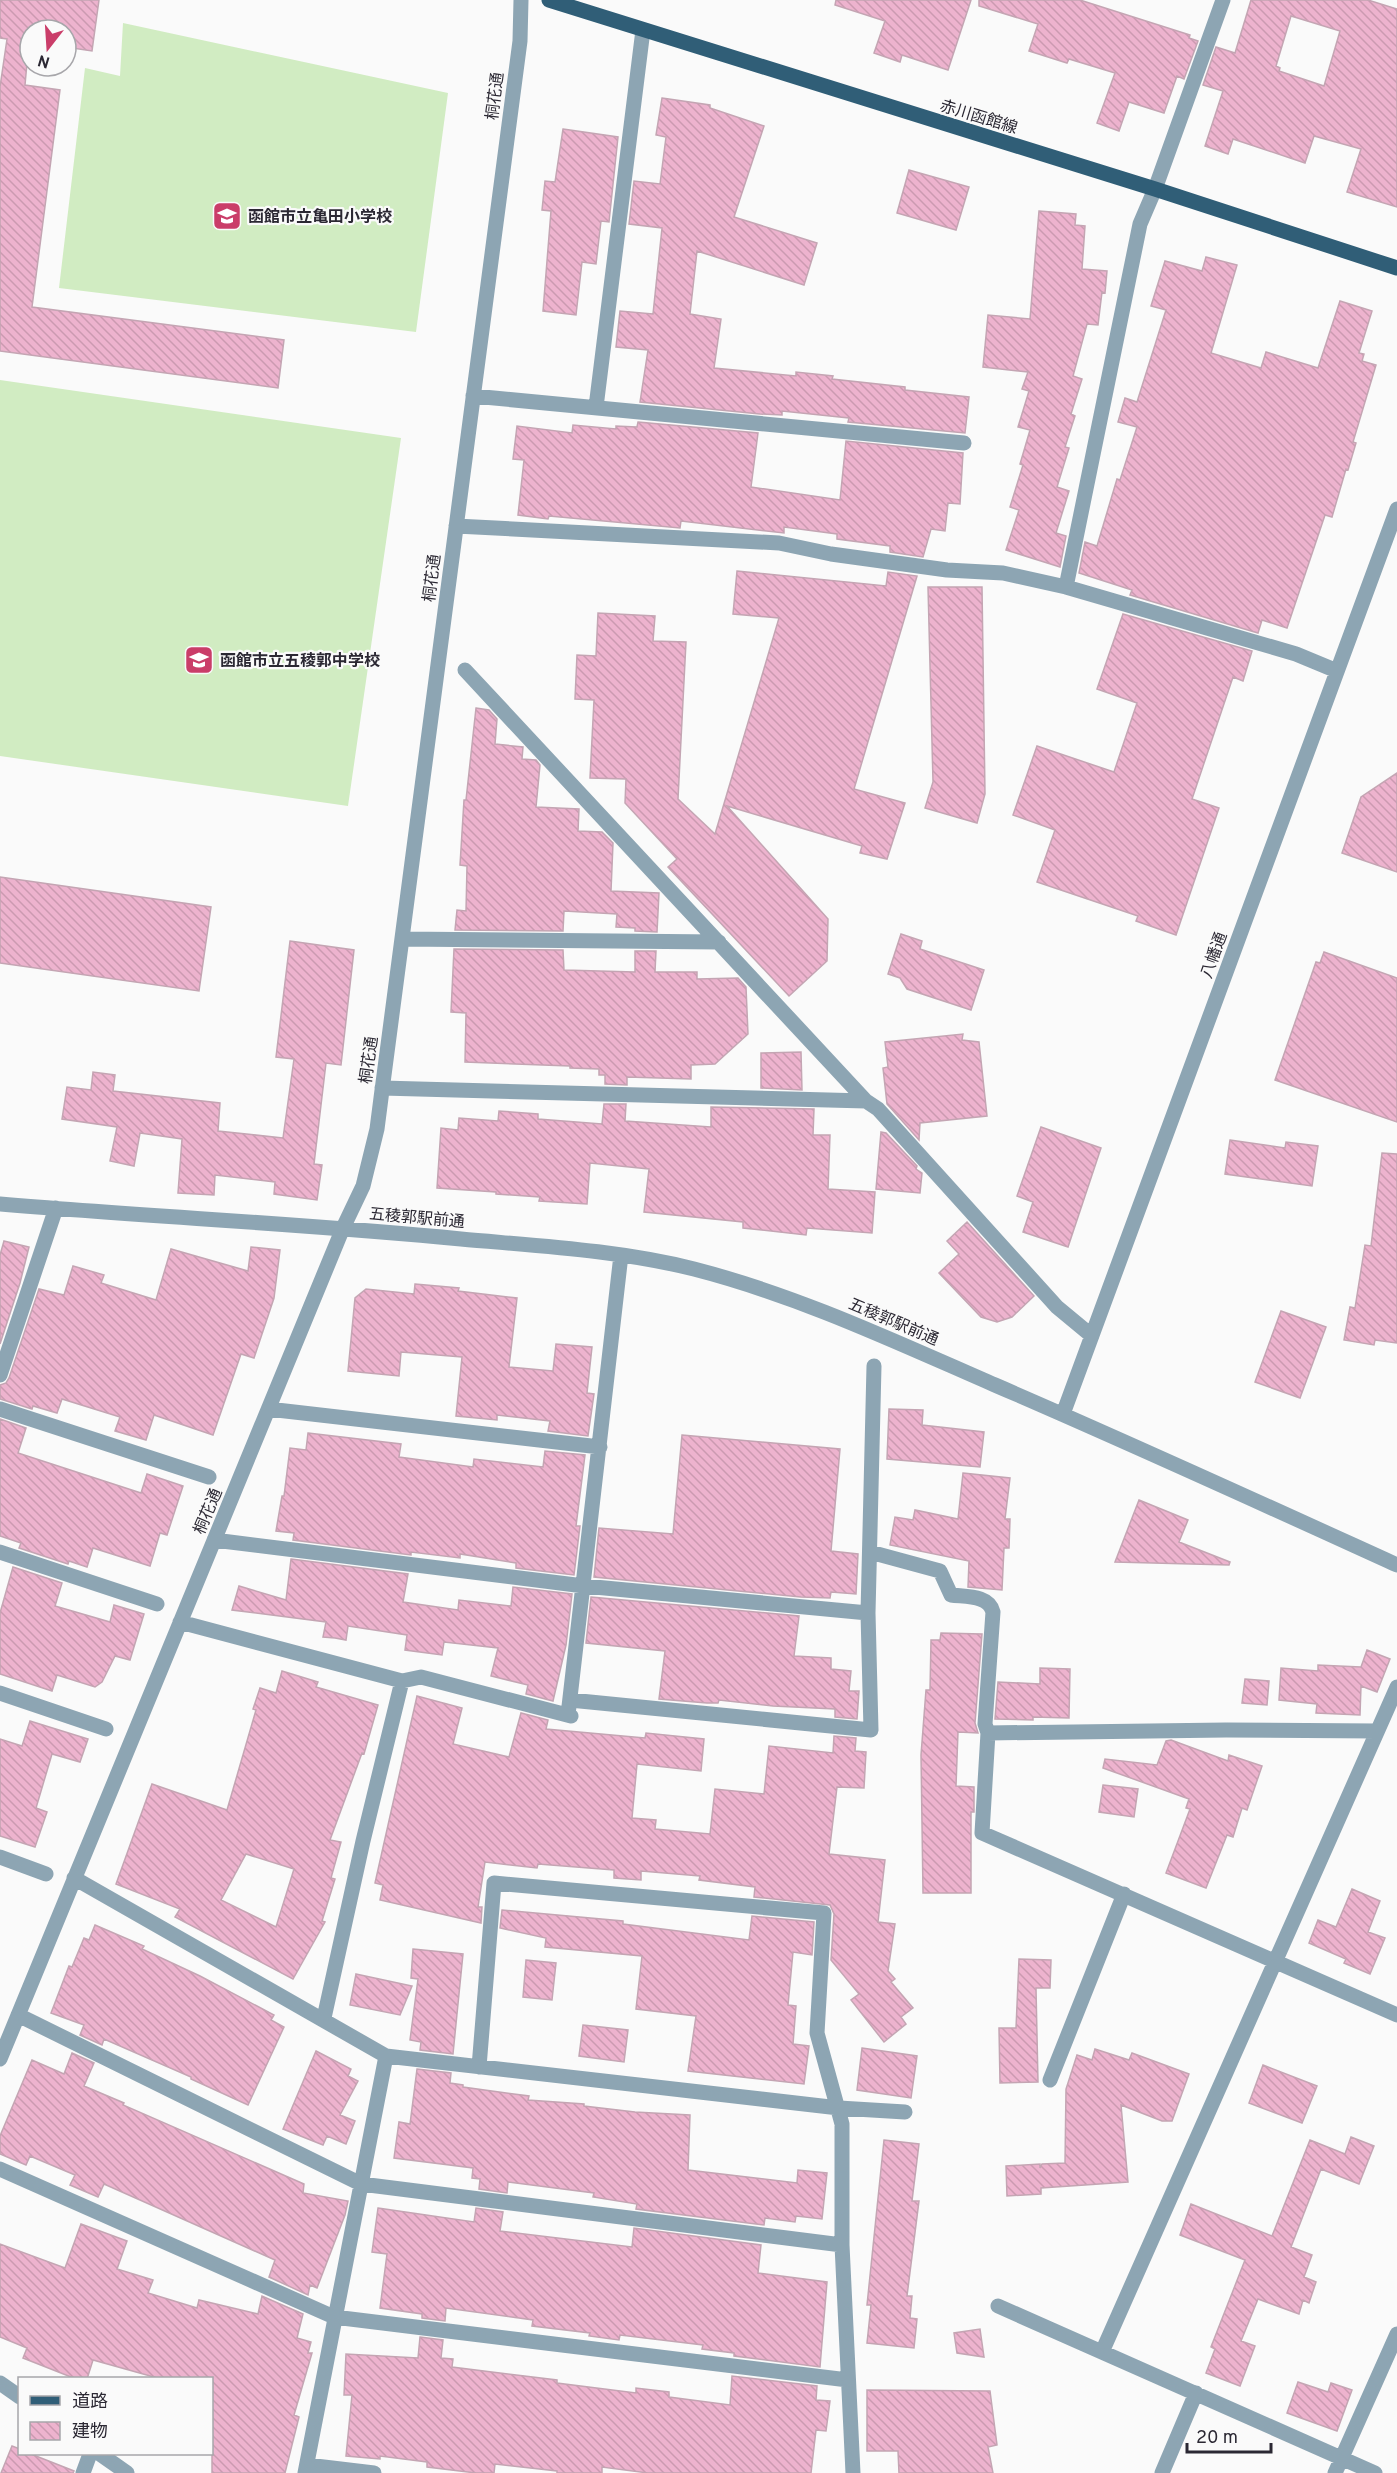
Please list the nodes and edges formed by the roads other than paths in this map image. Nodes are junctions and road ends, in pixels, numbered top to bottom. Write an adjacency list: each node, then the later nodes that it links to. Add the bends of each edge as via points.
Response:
1 (521, 0): 7 (street, 桐花通, via 520,41)
2 (549, 0): 4 (main road, 赤川函館線)
3 (1223, 0): 5 (street)
4 (643, 30): 5 (main road, 赤川函館線); 8 (street)
5 (1155, 189): 6 (main road, 赤川函館線); 12 (street, via 1140,224)
6 (1397, 268)
7 (473, 396): 8 (street); 11 (street, 桐花通)
8 (596, 407): 9 (street)
9 (964, 443)
10 (1397, 509): 14 (street, 八幡通)
11 (456, 526): 12 (street, via 779,543 947,570 1003,573); 15 (street, 桐花通)
12 (1066, 587): 14 (street, via 1296,654)
13 (465, 670): 16 (street)
14 (1337, 671): 23 (street, 八幡通)
15 (402, 939): 16 (street); 17 (street, 桐花通)
16 (720, 942): 18 (street)
17 (382, 1088): 18 (street); 21 (street, 桐花通, via 363,1186)
18 (866, 1101): 23 (street, via 878,1109 1057,1307)
19 (0, 1204): 20 (street, 五稜郭駅前通)
20 (56, 1209): 21 (street, 五稜郭駅前通); 25 (street)
21 (343, 1228): 22 (street, 五稜郭駅前通); 27 (street, 桐花通)
22 (621, 1255): 28 (street, 五稜郭駅前通, via 693,1269 797,1301); 29 (street)
23 (1092, 1336): 28 (street, 八幡通)
24 (874, 1366): 33 (street)
25 (0, 1375)
26 (0, 1409): 30 (street)
27 (268, 1410): 29 (street); 31 (street, 桐花通)
28 (1063, 1414): 34 (street, 五稜郭駅前通)
29 (600, 1447): 35 (street)
30 (209, 1477)
31 (214, 1540): 35 (street); 38 (street, 桐花通)
32 (0, 1552): 36 (street)
33 (870, 1552): 37 (street); 45 (street, via 940,1571 951,1595 991,1604 985,1724)
34 (1397, 1565)
35 (584, 1586): 37 (street); 42 (street)
36 (157, 1604)
37 (868, 1613): 42 (street, via 871,1730)
38 (180, 1622): 39 (street); 48 (street, 桐花通)
39 (402, 1682): 42 (street, via 421,1677); 53 (street)
40 (1397, 1687): 44 (street)
41 (0, 1693): 43 (street)
42 (570, 1710)
43 (106, 1729)
44 (1377, 1731): 45 (street); 50 (street)
45 (988, 1733): 49 (street, via 982,1833)
46 (0, 1857): 47 (street)
47 (46, 1874)
48 (74, 1878): 52 (street, 桐花通); 53 (street)
49 (1124, 1894): 50 (street); 57 (street)
50 (1275, 1962): 51 (street); 66 (street)
51 (1397, 2014)
52 (18, 2015): 55 (street, 桐花通); 61 (street)
53 (324, 2019): 54 (street)
54 (386, 2056): 56 (street); 61 (street)
55 (0, 2059)
56 (479, 2067): 58 (street); 58 (street, via 494,1883 824,1913 817,2033)
57 (1050, 2080)
58 (839, 2108): 59 (street); 62 (street)
59 (905, 2112)
60 (0, 2169): 64 (street)
61 (361, 2184): 62 (street); 64 (street)
62 (842, 2245): 67 (street)
63 (998, 2306): 66 (street)
64 (334, 2317): 67 (street); 74 (street)
65 (1397, 2334): 73 (street)
66 (1101, 2352): 69 (street)
67 (848, 2380): 78 (street)
68 (0, 2383): 70 (street)
69 (1196, 2393): 73 (street); 79 (street)
70 (18, 2396)
71 (90, 2455): 75 (street)
72 (101, 2455): 76 (street)
73 (1342, 2458): 80 (street); 81 (street)
74 (306, 2469): 77 (street)
75 (83, 2473)
76 (127, 2473)
77 (374, 2473)
78 (853, 2473)
79 (1162, 2473)
80 (1335, 2473)
81 (1376, 2473)

